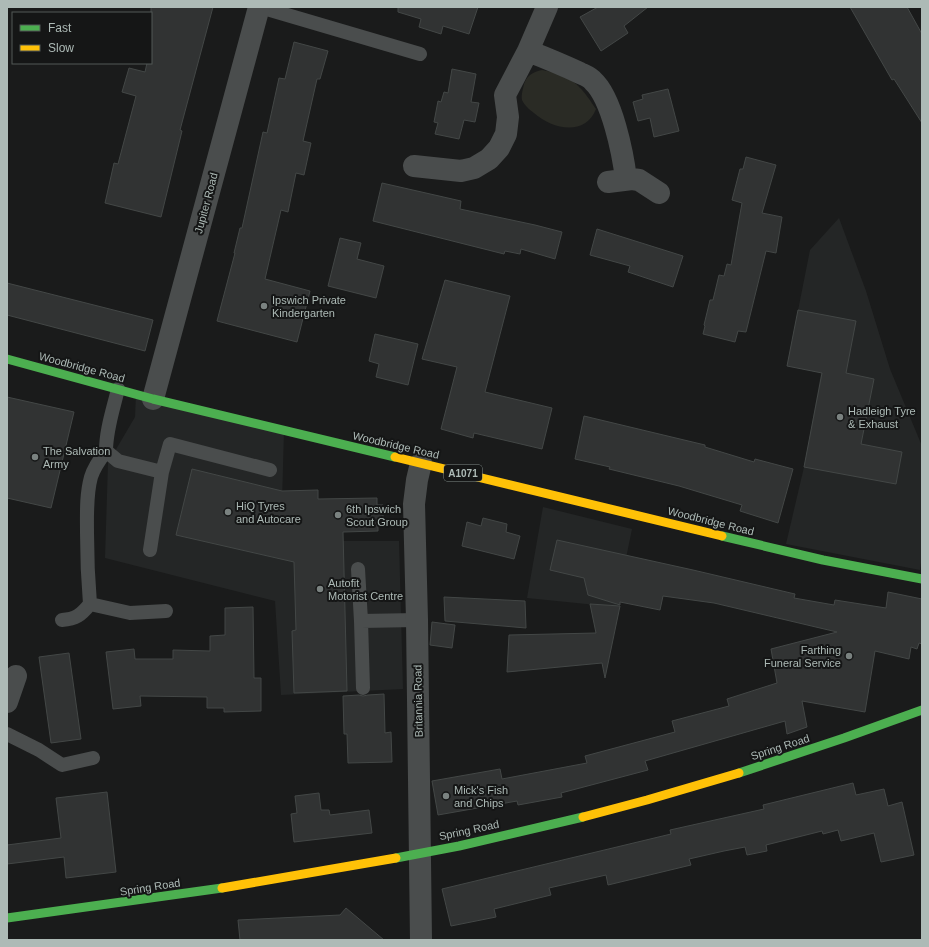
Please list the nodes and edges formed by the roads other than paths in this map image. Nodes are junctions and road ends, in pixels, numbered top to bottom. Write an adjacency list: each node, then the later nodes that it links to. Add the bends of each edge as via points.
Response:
1 (260, 7): 4 (lane, Jupiter Road); 9 (street, Jupiter Road)
2 (547, 7): 3 (street)
3 (528, 51): 5 (street, via 505,95 508,117 506,134 489,160 461,171); 6 (street, via 570,68 592,80 602,90 624,158 617,181 639,180)
4 (420, 54)
5 (414, 166)
6 (659, 193)
7 (7, 359): 8 (main road, Woodbridge Road / A1071)
8 (118, 389): 9 (main road, Woodbridge Road / A1071); 10 (lane, via 106,439)
9 (153, 399): 11 (main road, Woodbridge Road / A1071)
10 (106, 451): 13 (lane, via 118,462); 17 (lane, via 91,477 88,494 87,571)
11 (421, 463): 16 (main road, Woodbridge Road / A1071, via 823,560); 20 (street, Britannia Road, via 414,504)
12 (270, 470): 13 (lane, via 170,444)
13 (162, 472): 14 (lane)
14 (150, 550)
15 (358, 569): 21 (lane)
16 (922, 579)
17 (90, 604): 18 (lane, via 130,613); 19 (lane, via 82,614 70,620)
18 (166, 611)
19 (62, 620)
20 (417, 620): 21 (lane); 28 (street, Britannia Road)
21 (361, 621): 23 (lane)
22 (16, 676): 24 (street)
23 (363, 688)
24 (7, 702)
25 (922, 710): 28 (main road, Spring Road, via 804,752 607,811)
26 (7, 734): 27 (lane, via 62,765)
27 (93, 758)
28 (421, 853): 29 (main road, Spring Road, via 306,875); 30 (street, Britannia Road)
29 (7, 918)
30 (421, 940)

